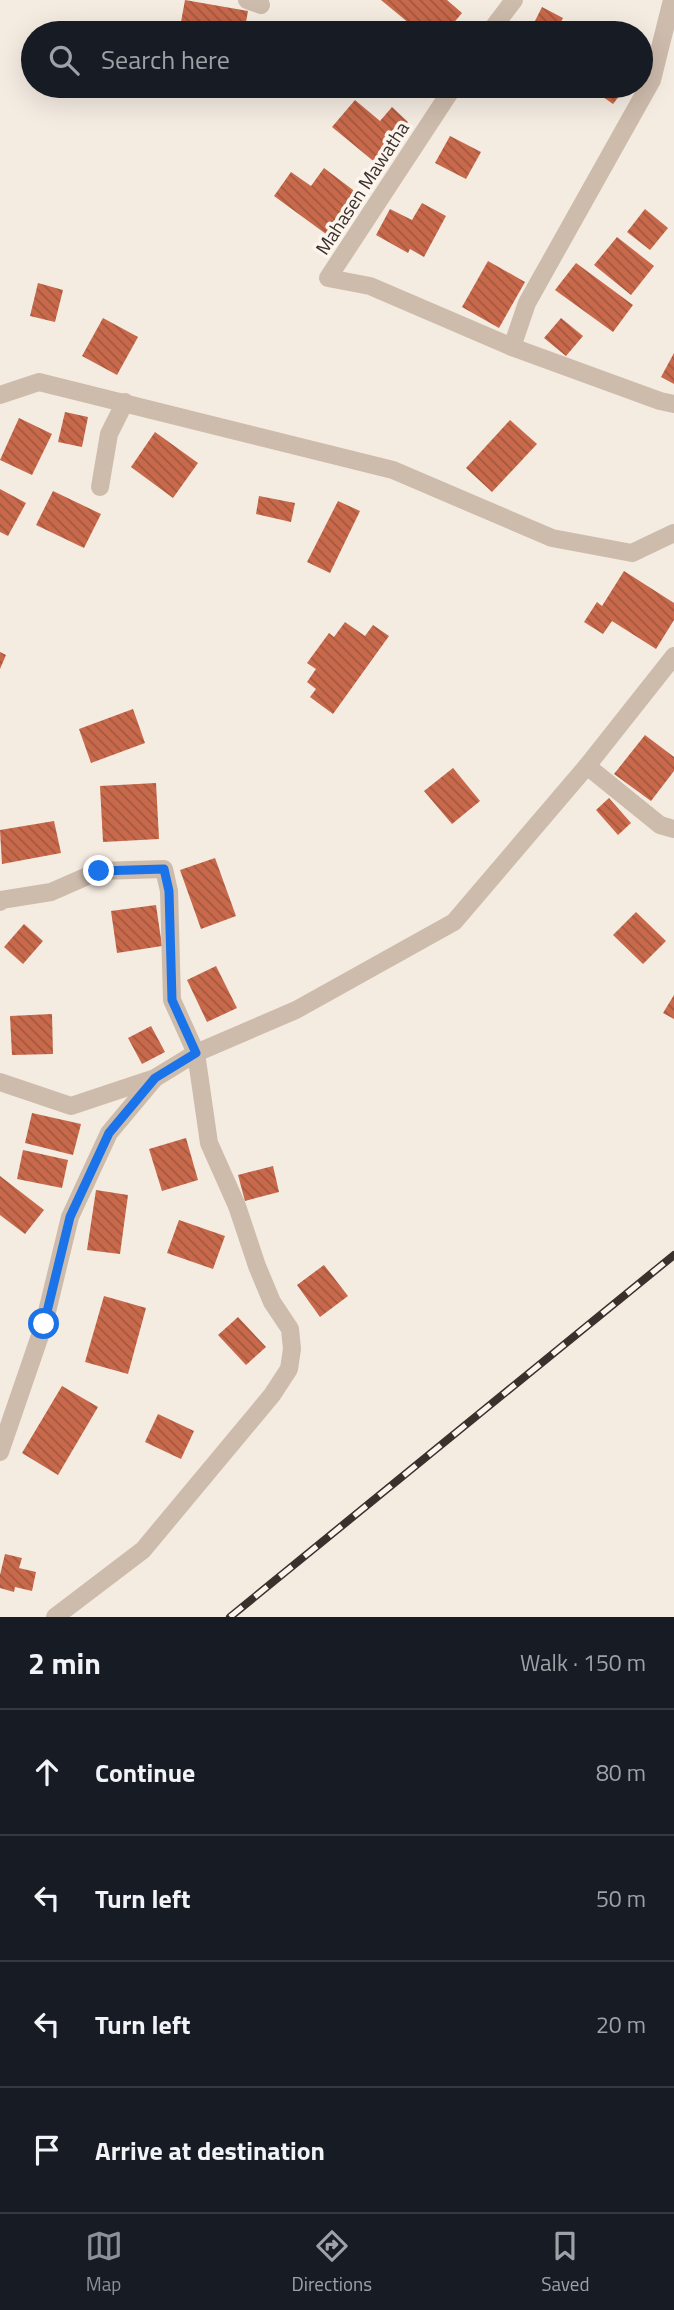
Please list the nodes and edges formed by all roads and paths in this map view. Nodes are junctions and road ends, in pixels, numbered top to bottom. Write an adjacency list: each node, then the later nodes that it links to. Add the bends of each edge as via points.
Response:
1 (514, 0): 3 (street)
2 (672, 0): 4 (street)
3 (498, 21)
4 (653, 76)
5 (446, 98): 7 (street, Mahasen Mawatha, via 328,278 370,286)
6 (642, 98): 7 (street, via 527,303)
7 (512, 347): 10 (street)
8 (0, 395): 9 (street, via 39,382)
9 (125, 402): 11 (street, via 108,434); 12 (street, via 393,470 552,538 632,553)
10 (674, 404)
11 (100, 487)
12 (674, 533)
13 (674, 656): 14 (street)
14 (587, 766): 15 (street, via 660,825); 17 (street, via 454,922 296,1010)
15 (674, 829)
16 (0, 902): 17 (street, via 51,892 99,871 164,869 169,891 172,1000)
17 (196, 1053): 18 (street); 21 (street, via 209,1143 272,1302 290,1329 289,1369 143,1550)
18 (155, 1078): 19 (street, via 71,1106); 20 (street, via 109,1133 70,1217 44,1324)
19 (0, 1082)
20 (0, 1452)
21 (55, 1617)

